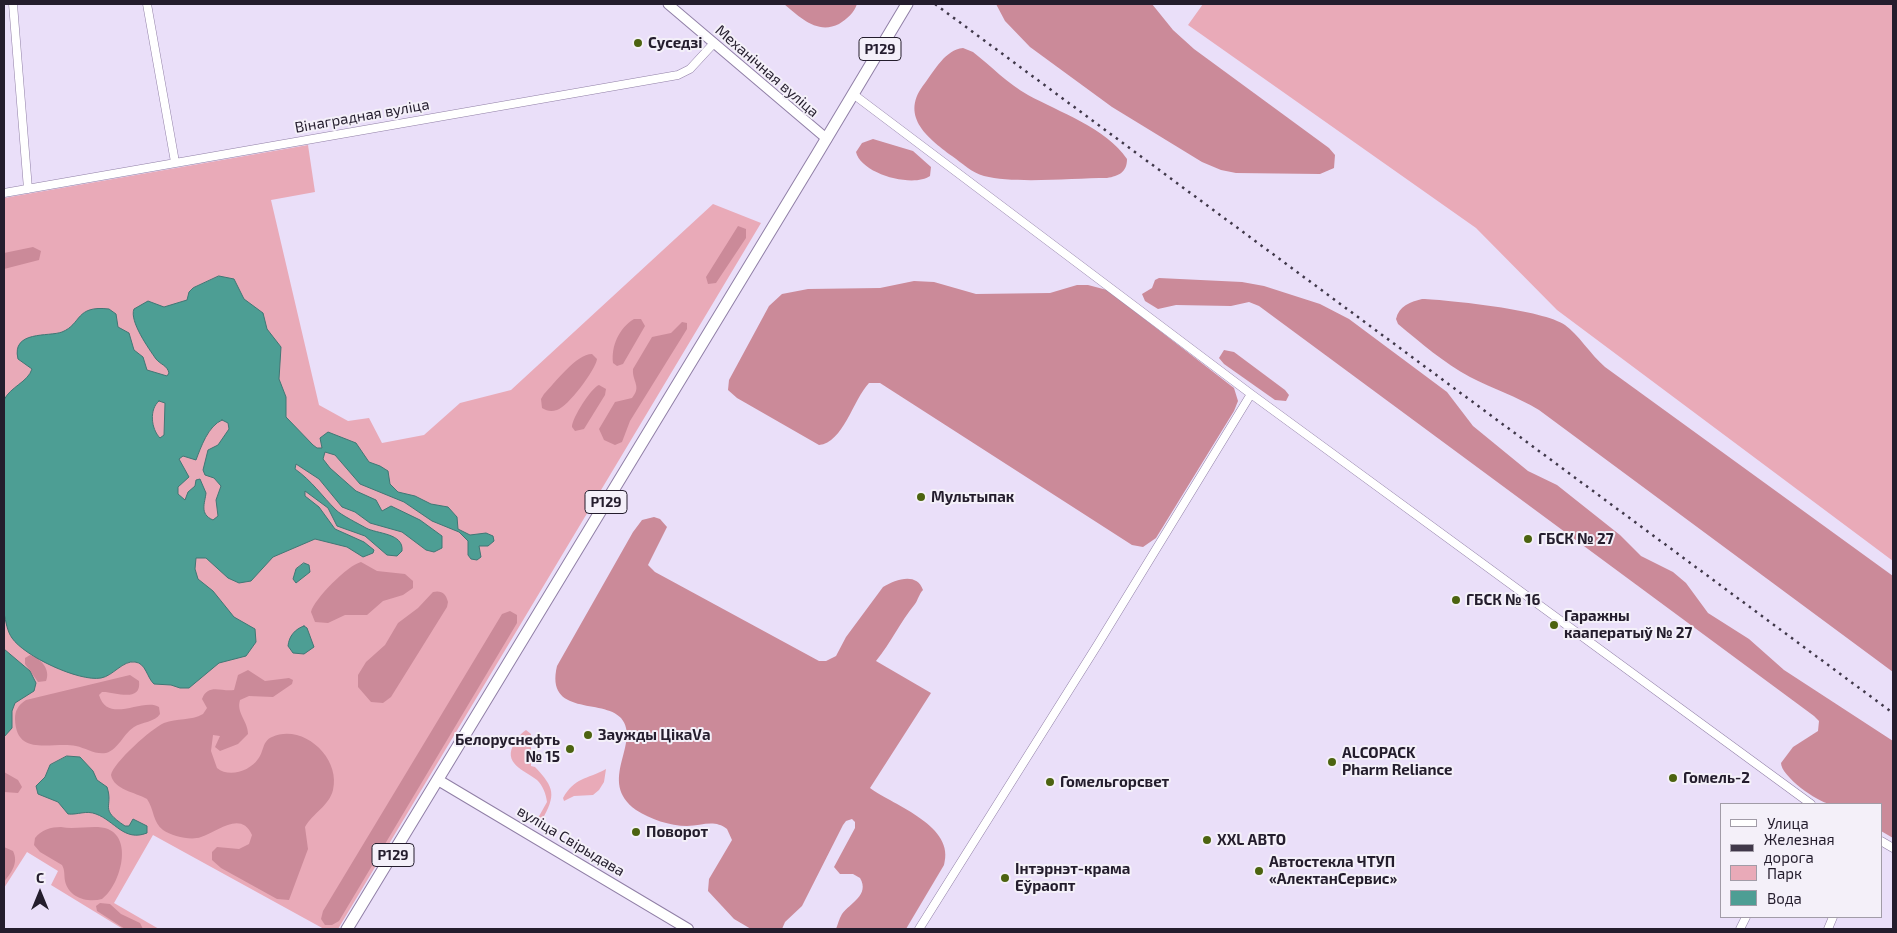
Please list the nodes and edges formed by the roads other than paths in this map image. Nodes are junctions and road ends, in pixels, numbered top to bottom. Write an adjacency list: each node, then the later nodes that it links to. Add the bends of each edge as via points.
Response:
1 (13, 4): 9 (street)
2 (148, 4): 8 (street)
3 (668, 4): 5 (street, Механічная вуліца)
4 (906, 4): 6 (main road, Р129)
5 (714, 43): 7 (street, Механічная вуліца); 8 (street, Вінаградная вуліца, via 690,69 678,75)
6 (853, 94): 7 (main road, Р129); 11 (street)
7 (827, 139): 12 (main road, Р129)
8 (175, 162): 9 (street, Вінаградная вуліца)
9 (28, 189): 10 (street, Вінаградная вуліца)
10 (4, 193)
11 (1251, 394): 13 (street, via 1396,498); 18 (street)
12 (438, 780): 16 (main road, Р129); 17 (main road, вуліца Свірыдава)
13 (1801, 802)
14 (1882, 842): 15 (street)
15 (1893, 848)
16 (347, 929)
17 (688, 929)
18 (919, 929)

